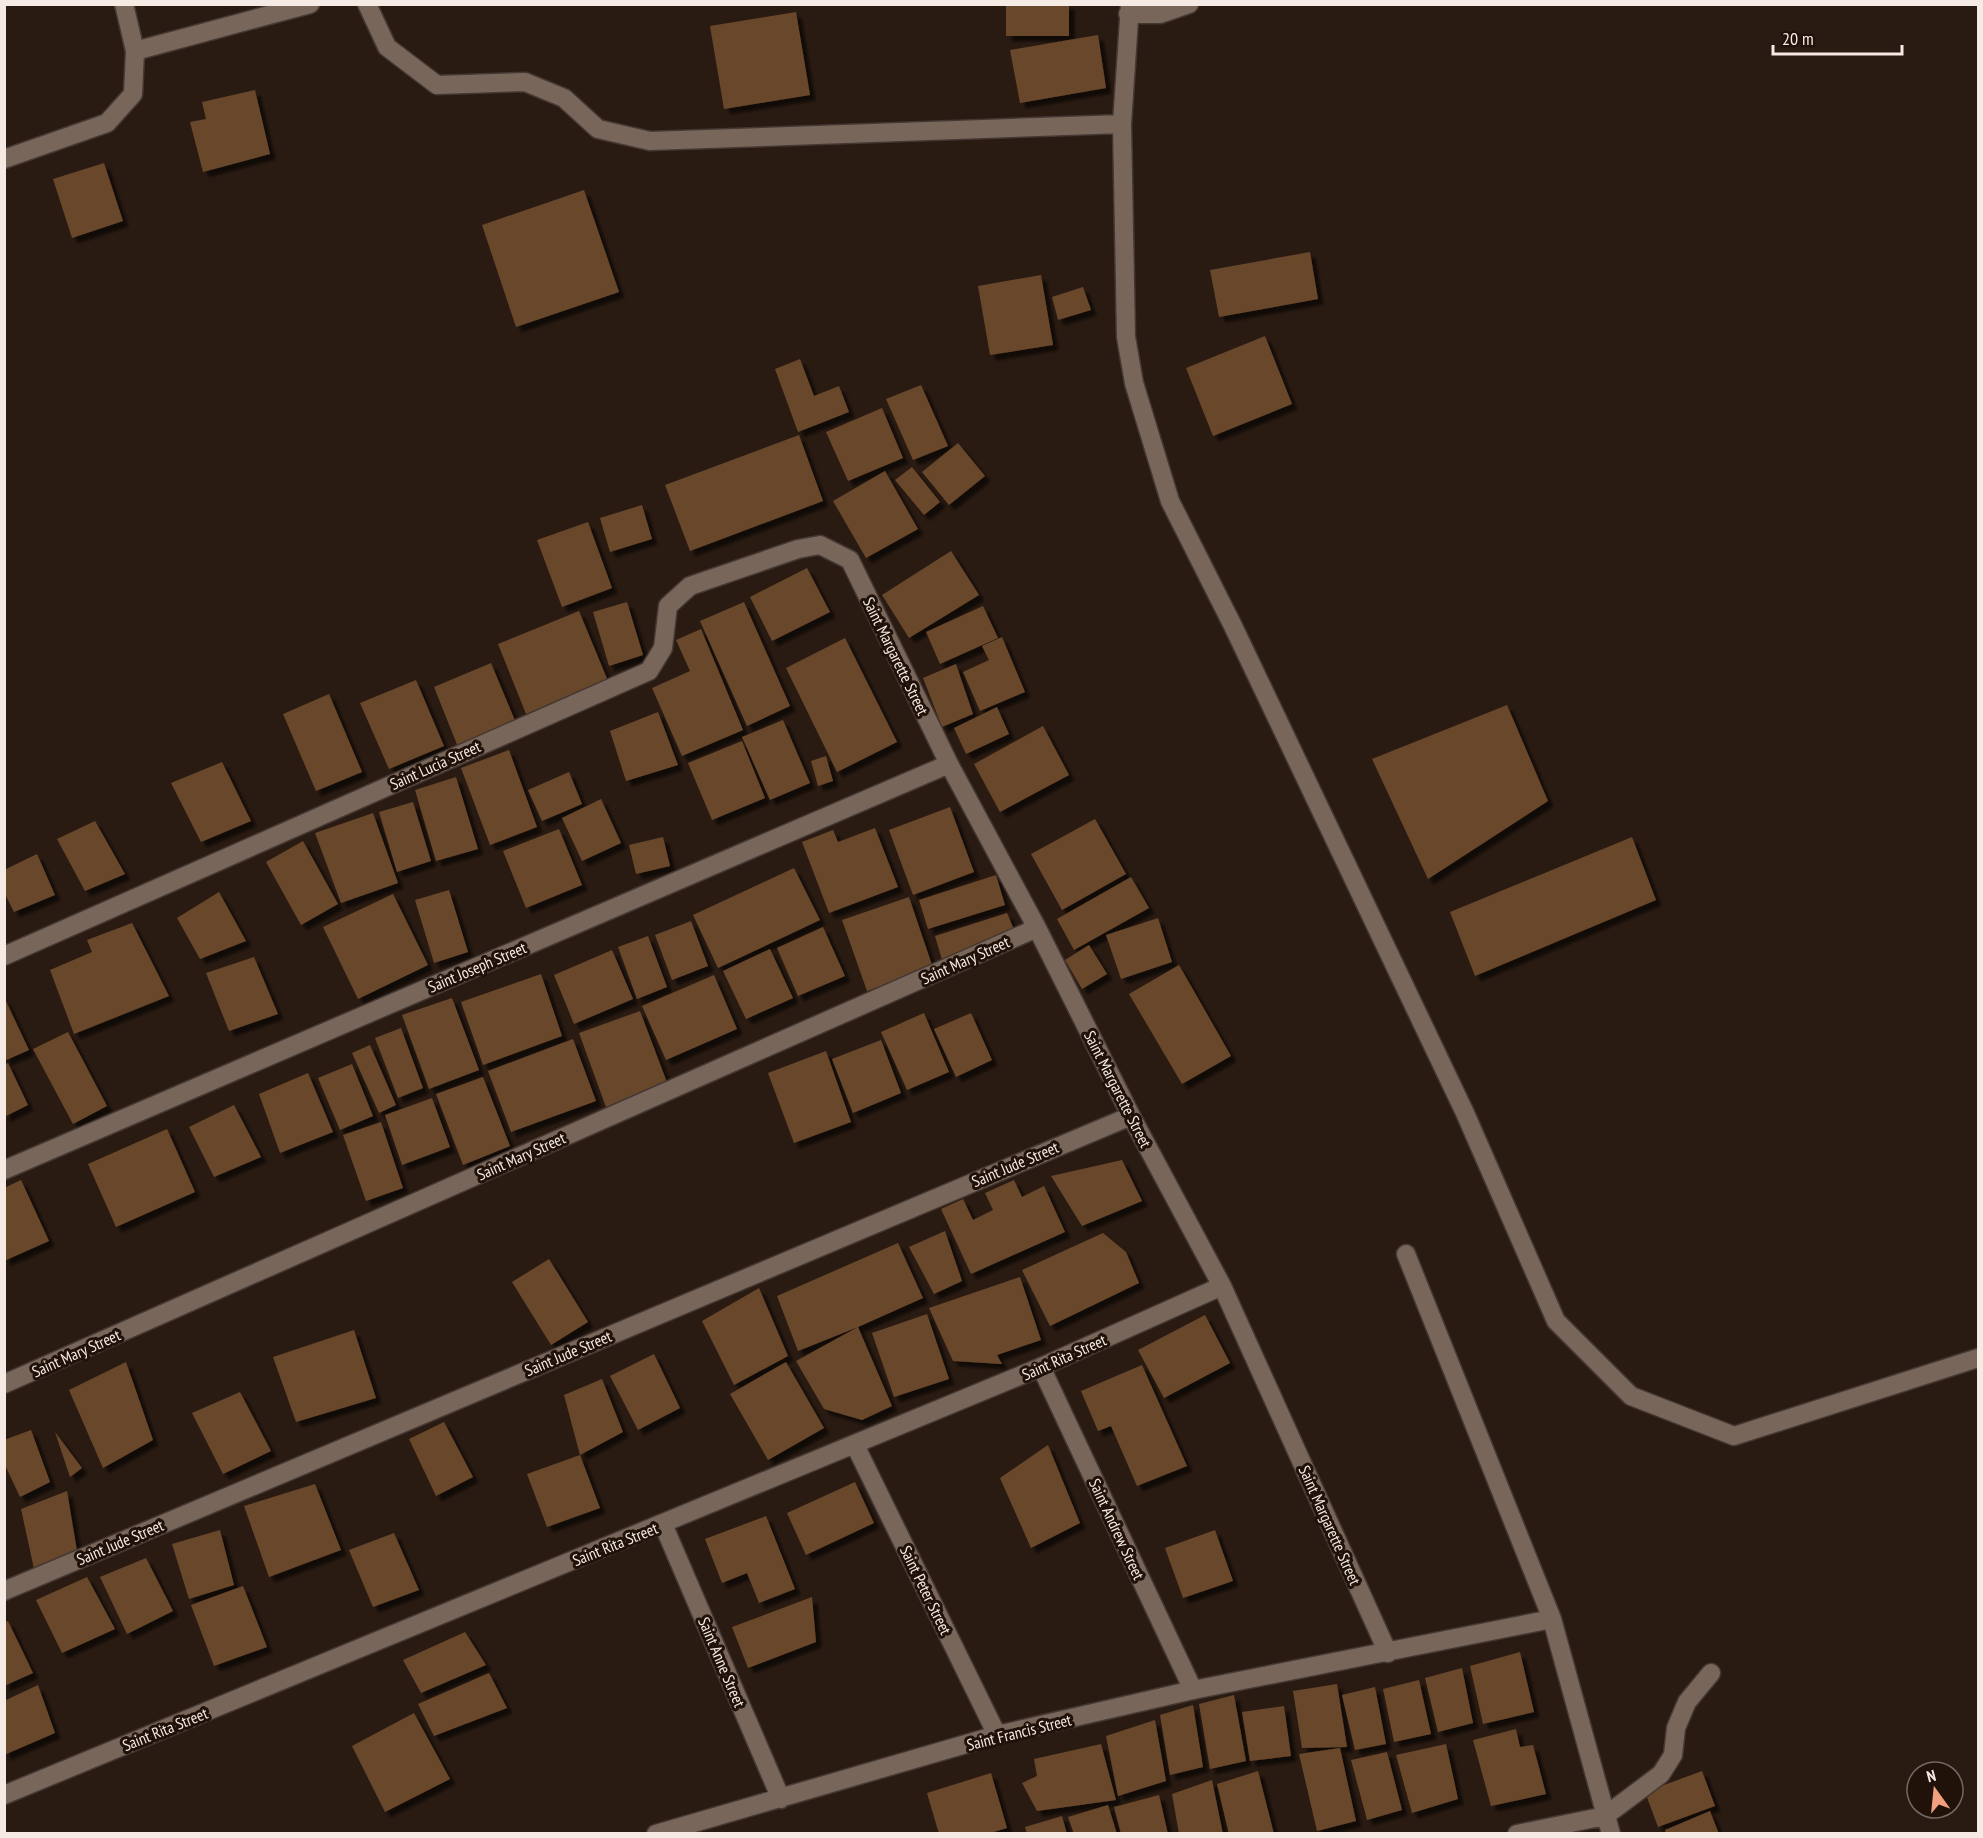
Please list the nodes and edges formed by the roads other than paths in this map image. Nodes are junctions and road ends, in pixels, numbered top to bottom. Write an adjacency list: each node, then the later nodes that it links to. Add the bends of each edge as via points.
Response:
1 (124, 4): 6 (street)
2 (310, 4): 6 (street)
3 (367, 4): 7 (street, via 387,47 437,85 525,82 564,98 598,129 650,141)
4 (1189, 4): 5 (street, via 1160,14)
5 (1129, 9): 7 (street)
6 (135, 51): 8 (street, via 133,94 107,123)
7 (1122, 124): 17 (street, via 1126,337 1134,383 1170,501 1465,1113 1556,1321 1631,1396 1734,1436)
8 (4, 159)
9 (820, 545): 10 (street, Saint Margarette Street, via 850,560); 12 (street, Saint Lucia Street, via 690,586 669,606 663,648 649,670)
10 (949, 764): 11 (street, Saint Margarette Street); 14 (street, Saint Joseph Street)
11 (1037, 928): 13 (street, Saint Margarette Street); 19 (street, Saint Mary Street)
12 (4, 956)
13 (1131, 1116): 16 (street, Saint Margarette Street); 22 (street, Saint Jude Street)
14 (4, 1170)
15 (1406, 1254): 23 (street)
16 (1222, 1286): 18 (street, Saint Rita Street); 24 (street, Saint Margarette Street)
17 (1978, 1358)
18 (1041, 1367): 20 (street, Saint Rita Street); 26 (street, Saint Andrew Street)
19 (4, 1384)
20 (855, 1444): 21 (street, Saint Rita Street); 27 (street, Saint Peter Street)
21 (663, 1524): 28 (street, Saint Rita Street); 29 (street, Saint Anne Street)
22 (4, 1591)
23 (1552, 1619): 24 (street, Saint Francis Street); 30 (street)
24 (1388, 1653): 26 (street, Saint Francis Street)
25 (1711, 1673): 30 (street, via 1688,1702 1676,1728 1673,1755 1662,1774)
26 (1193, 1690): 27 (street, Saint Francis Street)
27 (997, 1735): 29 (street, Saint Francis Street)
28 (4, 1795)
29 (781, 1799): 31 (street, Saint Francis Street)
30 (1608, 1825): 32 (street)
31 (656, 1833)
32 (1517, 1833)

